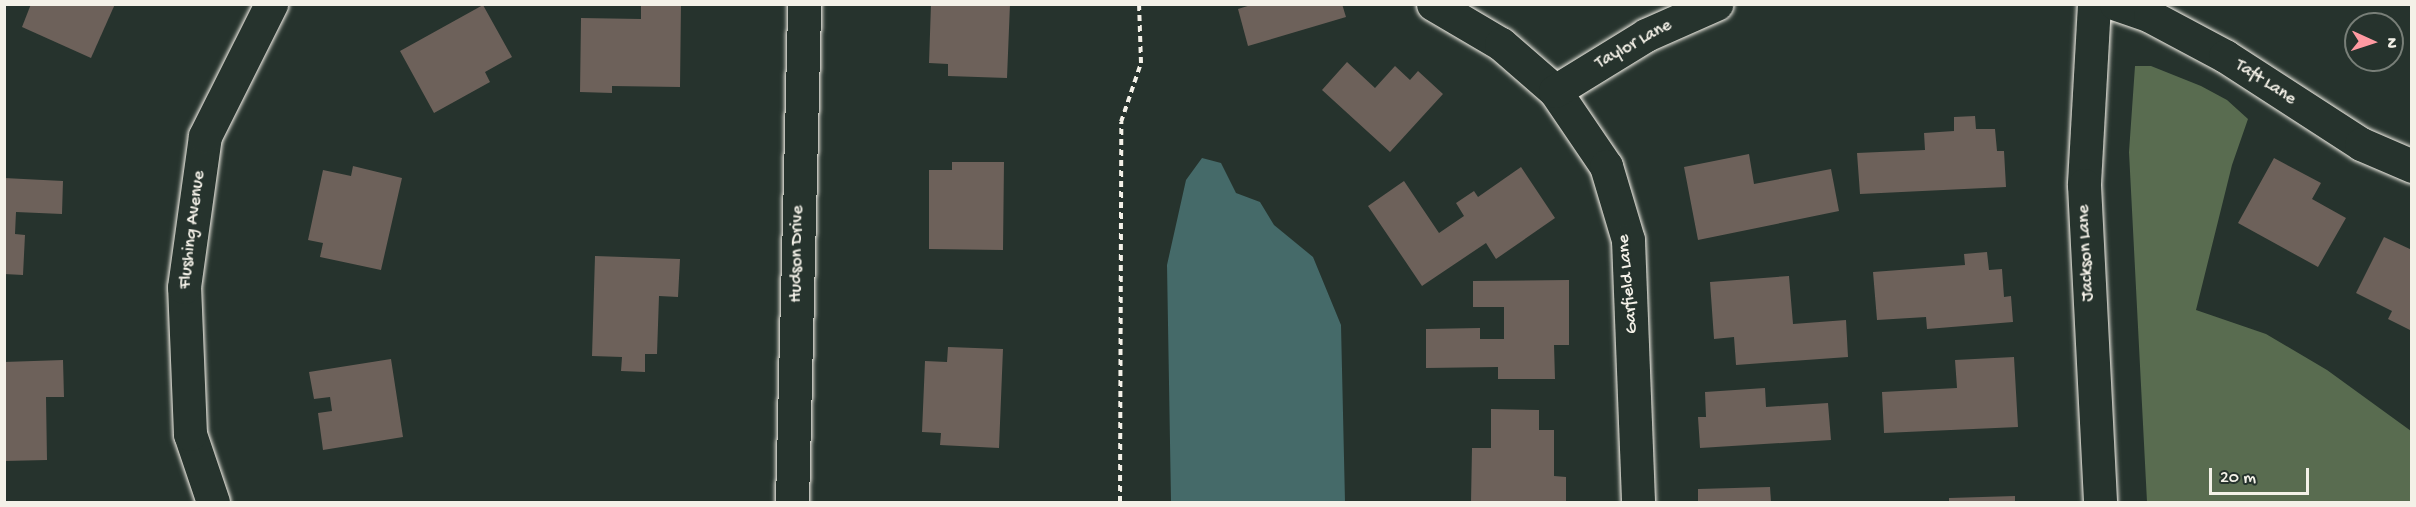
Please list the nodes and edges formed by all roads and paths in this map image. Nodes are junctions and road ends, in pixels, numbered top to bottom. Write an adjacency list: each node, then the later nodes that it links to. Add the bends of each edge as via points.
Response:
1 (271, 4): 10 (street, Flushing Avenue, via 205,136 184,287 190,434)
2 (804, 4): 11 (street, Hudson Drive)
3 (1139, 4): 12 (path, via 1141,63 1121,122)
4 (1432, 4): 8 (street, Garfield Lane, via 1501,44)
5 (1716, 4): 8 (street, Taylor Lane, via 1646,35)
6 (2094, 4): 14 (street, Jackson Lane, via 2084,186)
7 (2116, 4): 9 (street, Taft Lane, via 2150,16 2225,56 2361,144)
8 (1555, 91): 13 (street, Garfield Lane, via 1606,166 1628,240)
9 (2412, 166)
10 (213, 502)
11 (792, 502)
12 (1120, 502)
13 (1638, 502)
14 (2100, 502)

